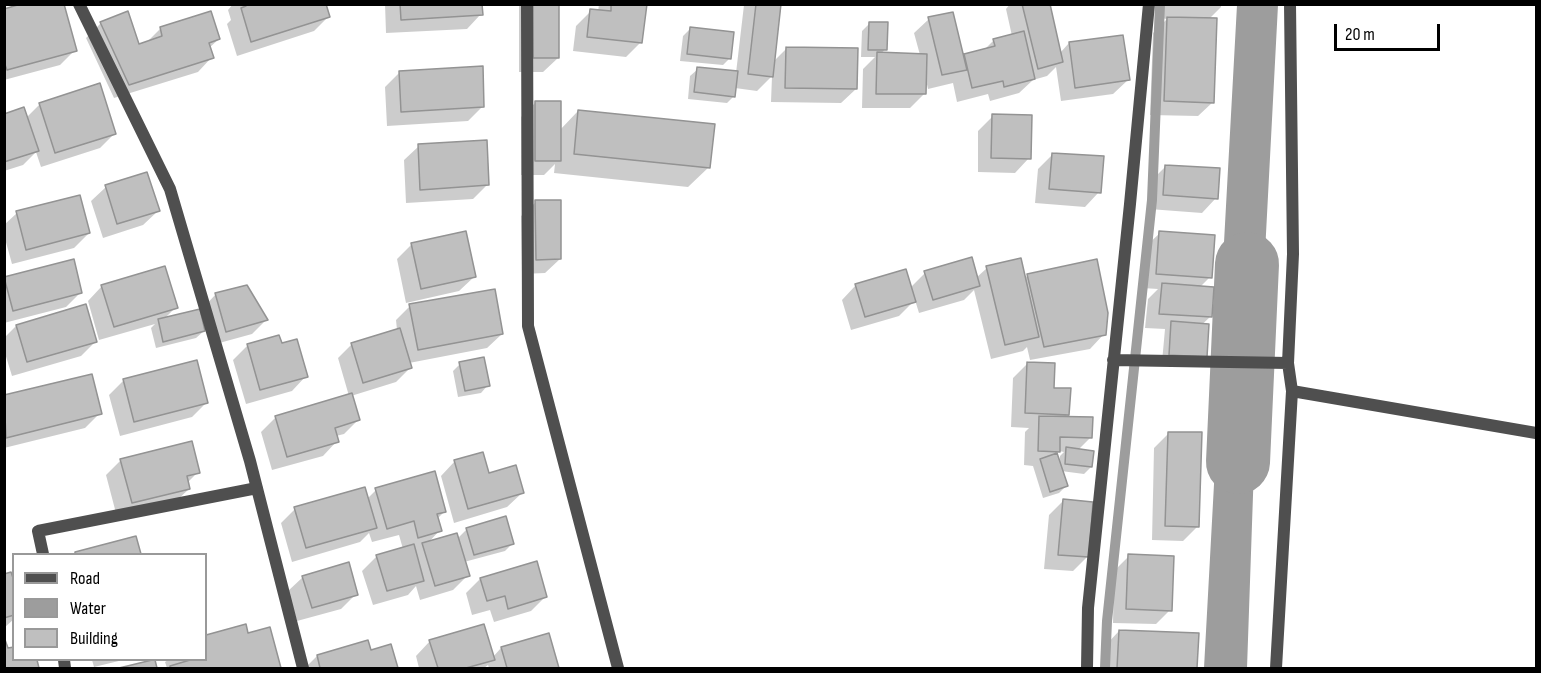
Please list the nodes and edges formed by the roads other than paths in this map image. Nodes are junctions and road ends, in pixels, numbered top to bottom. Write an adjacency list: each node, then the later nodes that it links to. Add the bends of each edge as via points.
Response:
1 (79, 4): 9 (street, via 171,189)
2 (526, 4): 12 (street, via 528,326)
3 (1149, 4): 5 (street)
4 (1290, 4): 6 (street, via 1293,254)
5 (1113, 360): 6 (street); 13 (street, via 1088,608)
6 (1288, 363): 7 (street)
7 (1292, 391): 8 (street); 14 (street)
8 (1536, 433)
9 (257, 488): 10 (street, via 38,531); 11 (street)
10 (43, 553)
11 (303, 669)
12 (618, 669)
13 (1087, 669)
14 (1276, 669)

